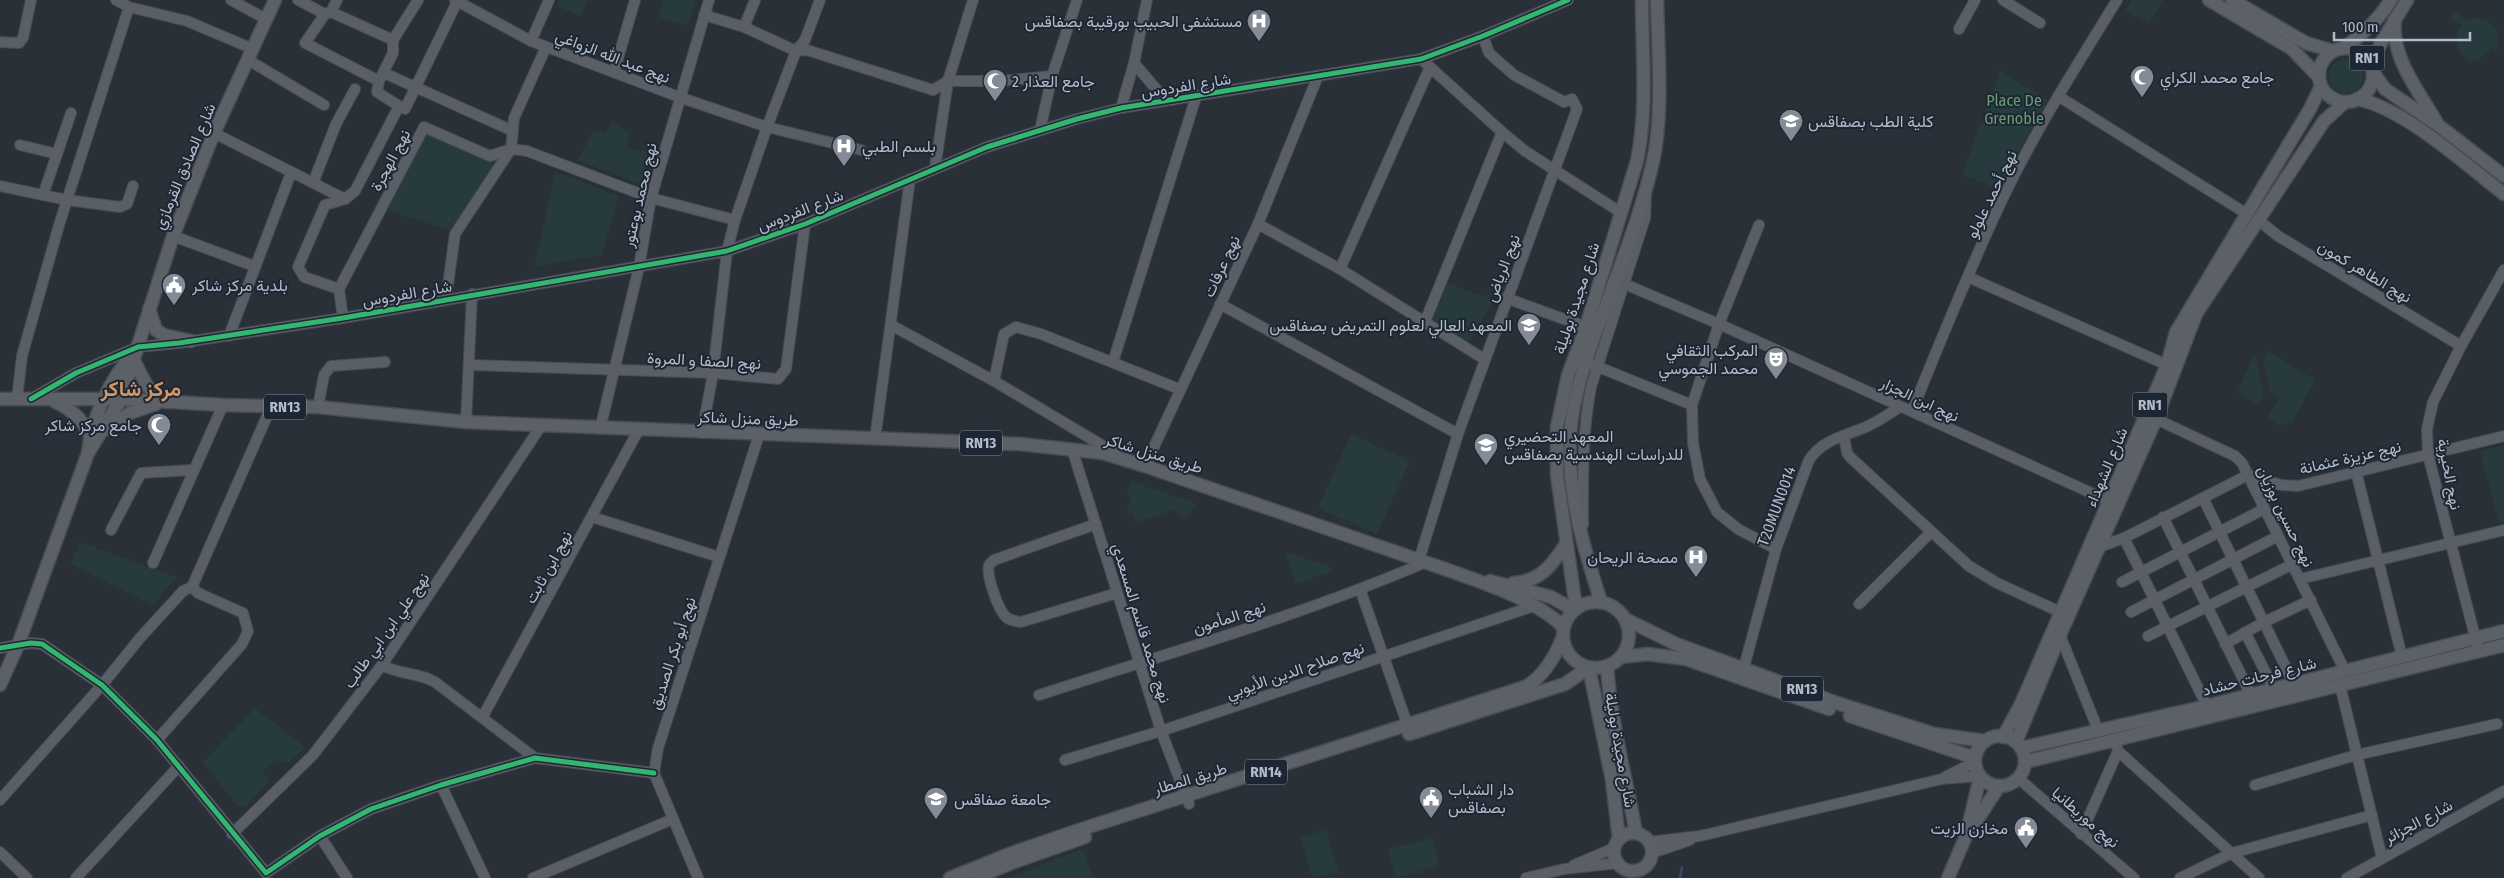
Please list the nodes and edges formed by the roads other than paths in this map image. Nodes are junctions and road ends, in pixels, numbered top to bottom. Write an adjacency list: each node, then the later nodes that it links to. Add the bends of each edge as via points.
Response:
1 (31, 0): 38 (street, via 23,38 19,43)
2 (116, 0): 27 (street)
3 (231, 0): 30 (street)
4 (275, 0): 30 (main road, شارع الصادق القرمازي)
5 (298, 0): 28 (street)
6 (337, 0): 28 (street)
7 (418, 0): 36 (street)
8 (549, 0): 37 (street)
9 (635, 0): 47 (street)
10 (709, 0): 29 (street, نهج محمد بوعتور)
11 (755, 0): 33 (street)
12 (820, 0): 41 (street, via 805,40)
13 (1077, 0): 48 (street)
14 (1147, 0): 44 (street)
15 (1568, 0): 35 (street, شارع الفردوس)
16 (1642, 0): 87 (main road, شارع مجيدة بوليلة, via 1642,138)
17 (1657, 0): 100 (main road, شارع مجيدة بوليلة, via 1658,134)
18 (1975, 0): 34 (street)
19 (2003, 0): 32 (street)
20 (2117, 0): 55 (street, نهج أحمد علولو)
21 (2209, 0): 52 (main road, via 2292,49)
22 (2232, 0): 40 (main road, via 2306,43)
23 (2391, 0): 40 (main road, RN1, via 2368,28)
24 (2407, 0): 31 (main road, RN1)
25 (456, 1): 37 (street, نهج عبد الله الزواغي); 54 (street)
26 (971, 1): 51 (street)
27 (129, 7): 42 (street, via 187,21); 86 (street)
28 (328, 13): 36 (street); 50 (street, via 305,43)
29 (704, 15): 33 (street); 56 (street, نهج محمد بوعتور)
30 (266, 19): 42 (main road, شارع الصادق القرمازي)
31 (2395, 19): 46 (main road, RN1); 64 (main road, via 2393,30 2397,51)
32 (2040, 23)
33 (744, 27): 41 (street)
34 (1959, 29)
35 (1484, 36): 43 (street, شارع الفردوس); 75 (street, نهج الرياض, via 1489,53 1514,75 1564,102 1572,99 1576,105)
36 (393, 40): 50 (street, via 393,53)
37 (531, 41): 39 (street, نهج عبد الله الزواغي)
38 (0, 42)
39 (546, 47): 47 (street, نهج عبد الله الزواغي); 67 (street, via 514,118)
40 (2339, 50): 46 (main road, RN1, via 2360,52); 52 (main road, RN1, via 2322,62)
41 (796, 51): 51 (street, via 807,50 933,90); 65 (street)
42 (250, 55): 60 (street); 69 (main road, شارع الصادق القرمازي)
43 (1421, 59): 45 (street); 49 (street, شارع الفردوس)
44 (1134, 63): 58 (street, via 1157,90); 62 (street)
45 (1430, 67): 68 (street); 97 (street)
46 (2372, 69): 59 (main road, RN1, via 2369,88); 64 (main road, via 2385,89)
47 (614, 72): 56 (street, نهج عبد الله الزواغي)
48 (1052, 76): 51 (street, via 1001,81); 66 (street)
49 (1318, 76): 57 (street, شارع الفردوس); 91 (street, نهج عرفات)
50 (381, 77): 54 (street); 61 (street, via 377,92)
51 (948, 81): 74 (street)
52 (2320, 81): 59 (main road, via 2331,97); 88 (main road, شارع الشهداء / RN1, via 2310,109)
53 (355, 89): 79 (street, via 336,124)
54 (416, 89): 61 (street, via 405,109); 67 (street)
55 (2058, 96): 88 (street, نهج الطاهر كمون); 99 (street, نهج أحمد علولو, via 2003,198)
56 (679, 97): 65 (street, نهج عبد الله الزواغي); 84 (street, نهج محمد بوعتور)
57 (1196, 97): 58 (street, شارع الفردوس); 119 (street)
58 (1173, 100): 62 (street, شارع الفردوس)
59 (2351, 100): 82 (main road, via 2373,102 2411,125); 88 (main road, شارع الشهداء / RN1, via 2324,121)
60 (324, 106)
61 (398, 106): 85 (street, via 355,191)
62 (1121, 108): 66 (street, شارع الفردوس)
63 (71, 113): 73 (street)
64 (2438, 125): 77 (main road)
65 (767, 127): 72 (street, نهج عبد الله الزواغي); 89 (street)
66 (1040, 130): 74 (street, شارع الفردوس)
67 (513, 131): 71 (street)
68 (1502, 132): 75 (street); 108 (street)
69 (214, 133): 76 (street); 93 (main road, شارع الصادق القرمازي)
70 (20, 145): 73 (street)
71 (511, 149): 84 (street, نهج الهجرة, via 527,151); 101 (street, نهج الهجرة, via 490,156 424,127); 104 (street, via 455,234)
72 (861, 150)
73 (57, 154): 83 (street)
74 (935, 168): 78 (street, شارع الفردوس)
75 (1556, 170): 87 (street); 103 (street, نهج الرياض)
76 (291, 173): 79 (street); 95 (street)
77 (2504, 176)
78 (910, 179): 90 (street, شارع الفردوس); 110 (street)
79 (313, 183): 85 (street)
80 (0, 186): 83 (street)
81 (133, 186): 86 (street, via 127,204 120,207)
82 (2504, 194)
83 (43, 195): 86 (street)
84 (651, 198): 89 (street, نهج الهجرة); 96 (street, نهج محمد بوعتور)
85 (345, 199): 101 (street, via 325,206 298,267 304,277)
86 (67, 200): 128 (street, via 22,356)
87 (1620, 212): 111 (main road, شارع مجيدة بوليلة)
88 (2252, 217): 114 (street, نهج الطاهر كمون, via 2278,236); 121 (main road, شارع الشهداء / RN1, via 2186,312 2176,332); 140 (main road, شارع الشهداء / RN1, via 2196,314)
89 (735, 220): 94 (street)
90 (805, 224): 94 (street, شارع الفردوس); 124 (street, نهج الصفا و المروة, via 786,369 778,379)
91 (1258, 224): 97 (street); 105 (street, نهج عرفات)
92 (1758, 226): 109 (street)
93 (172, 236): 95 (street); 106 (main road, شارع الصادق القرمازي)
94 (727, 250): 96 (street, شارع الفردوس); 124 (street)
95 (254, 266): 112 (street)
96 (639, 267): 102 (street, شارع الفردوس); 123 (street, نهج محمد بوعتور)
97 (1340, 269): 108 (street)
98 (2504, 270): 114 (street, نهج الخيرية)
99 (1968, 277): 121 (street); 139 (street, نهج أحمد علولو)
100 (1620, 282): 109 (street, نهج ابن الجزار); 117 (main road, شارع مجيدة بوليلة); 122 (street, شارع مجيدة بوليلة)
101 (340, 290): 107 (street)
102 (472, 294): 104 (street, شارع الفردوس); 120 (street)
103 (1506, 298): 111 (street); 116 (street, نهج الرياض)
104 (446, 299): 107 (street, شارع الفردوس)
105 (1220, 304): 126 (street, نهج عرفات); 146 (street)
106 (149, 308): 113 (main road, via 156,330 164,335); 115 (main road, شارع الصادق القرمازي)
107 (343, 318): 112 (street, شارع الفردوس)
108 (1424, 324): 116 (street)
109 (1719, 324): 135 (street); 136 (street, نهج ابن الجزار)
110 (891, 325): 125 (street); 151 (street)
111 (1586, 327): 172 (main road, شارع مجيدة بوليلة, via 1568,375 1557,427 1557,475)
112 (229, 336): 113 (street, شارع الفردوس)
113 (191, 340): 115 (street, شارع الفردوس)
114 (2461, 346): 153 (street, نهج الخيرية, via 2428,415)
115 (136, 353): 129 (street, شارع الفردوس, via 76,373); 131 (main road, شارع الصادق القرمازي, via 126,362); 132 (main road, شارع الصادق القرمازي); 133 (main road, via 147,386)
116 (1484, 359): 146 (street, نهج الرياض)
117 (1585, 361): 122 (street); 171 (main road, شارع مجيدة بوليلة, via 1570,436 1575,507)
118 (385, 362): 138 (street, via 331,366 324,375)
119 (1113, 362): 125 (street, via 1016,327 1004,334); 126 (street)
120 (470, 365): 123 (street, نهج الصفا و المروة); 141 (street)
121 (2167, 365): 160 (main road, شارع الشهداء / RN1)
122 (1598, 367): 135 (street); 171 (street, شارع مجيدة بوليلة, via 1591,387 1582,440)
123 (612, 371): 124 (street, نهج الصفا و المروة); 143 (street, نهج محمد بوعتور)
124 (713, 373): 145 (street)
125 (994, 381): 154 (street)
126 (1179, 389): 155 (street, نهج عرفات)
127 (0, 399): 128 (main road, طريق منزل شاكر / RN13)
128 (17, 399): 129 (main road, طريق منزل شاكر / RN13)
129 (31, 399): 130 (main road, طريق منزل شاكر / RN13)
130 (50, 399): 131 (main road, طريق منزل شاكر / RN13); 148 (main road, via 75,413)
131 (104, 399): 132 (main road, طريق منزل شاكر / RN13); 148 (main road, شارع الصادق القرمازي)
132 (121, 399): 133 (main road, طريق منزل شاكر / RN13); 148 (main road, شارع الصادق القرمازي)
133 (165, 402): 134 (main road, طريق منزل شاكر / RN13); 148 (main road, via 130,413)
134 (222, 405): 137 (main road, طريق منزل شاكر / RN13); 156 (street)
135 (1692, 405): 175 (street, via 1696,464 1712,504 1726,521)
136 (1900, 406): 139 (street, نهج ابن الجزار); 149 (street, T20MUN0014, via 1880,420)
137 (270, 407): 138 (main road, طريق منزل شاكر / RN13); 189 (street)
138 (318, 407): 141 (main road, طريق منزل شاكر / RN13)
139 (1912, 411): 160 (street, نهج ابن الجزار)
140 (2156, 419): 158 (street, نهج حسين بوزيان, via 2235,456); 174 (main road, شارع الشهداء / RN1)
141 (466, 422): 142 (main road, طريق منزل شاكر / RN13)
142 (541, 426): 143 (main road, طريق منزل شاكر / RN13); 220 (street, نهج علي ابن ابي طالب)
143 (600, 429): 144 (main road, طريق منزل شاكر / RN13)
144 (638, 431): 145 (main road, طريق منزل شاكر / RN13); 162 (street, نهج ابن ثابت)
145 (702, 433): 147 (main road, طريق منزل شاكر / RN13)
146 (1458, 434): 180 (street, نهج الرياض)
147 (760, 435): 151 (main road, طريق منزل شاكر / RN13); 177 (street, نهج أبو بكر الصديق)
148 (95, 436): 212 (main road)
149 (1844, 436): 168 (street, via 1851,458); 175 (street, T20MUN0014, via 1821,445 1810,460)
150 (2504, 436): 153 (street, نهج عزيزة عثمانة)
151 (875, 439): 152 (main road, طريق منزل شاكر / RN13)
152 (1072, 449): 154 (main road, طريق منزل شاكر / RN13); 164 (street, نهج محمد قاسم المسعدي)
153 (2428, 455): 157 (street, نهج عزيزة عثمانة); 173 (street, نهج الخيرية)
154 (1129, 462): 155 (main road, طريق منزل شاكر / RN13)
155 (1145, 466): 180 (main road, طريق منزل شاكر / RN13)
156 (193, 470): 165 (street, via 141,473); 181 (street)
157 (2356, 471): 158 (street, نهج عزيزة عثمانة, via 2298,486); 179 (street)
158 (2248, 475): 159 (street); 161 (street, نهج حسين بوزيان)
159 (2203, 498): 163 (street); 167 (street)
160 (2109, 501): 200 (main road, شارع الشهداء / RN1)
161 (2264, 508): 167 (street); 169 (street, نهج حسين بوزيان)
162 (592, 517): 177 (street); 233 (street, نهج ابن ثابت)
163 (2163, 517): 170 (street); 176 (street)
164 (1096, 524): 192 (street, نهج محمد قاسم المسعدي); 192 (street, via 994,560 989,565 989,578 1004,614 1011,621 1021,622)
165 (110, 530)
166 (2504, 530): 173 (street)
167 (2220, 531): 176 (street); 178 (street)
168 (1932, 532): 196 (street); 200 (street, via 1977,572)
169 (2278, 536): 178 (street); 182 (street, نهج حسين بوزيان)
170 (2124, 538): 174 (street); 183 (street)
171 (1583, 541): 195 (main road, شارع مجيدة بوليلة)
172 (1566, 544): 188 (main road, via 1551,565 1536,578); 199 (main road, شارع مجيدة بوليلة)
173 (2450, 544): 179 (street); 210 (street, نهج الخيرية)
174 (2099, 547): 208 (main road, شارع الشهداء / RN1)
175 (1776, 549): 222 (street, T20MUN0014)
176 (2180, 552): 183 (street); 186 (street)
177 (719, 557): 249 (street, نهج أبو بكر الصديق, via 661,736)
178 (2234, 558): 186 (street); 190 (street)
179 (2377, 560): 184 (street); 218 (street)
180 (1422, 561): 185 (main road, طريق منزل شاكر / RN13); 191 (street, نهج المأمون)
181 (153, 562)
182 (2293, 564): 184 (street, نهج حسين بوزيان); 190 (street)
183 (2141, 573): 187 (street); 193 (street)
184 (2300, 579): 194 (street, نهج حسين بوزيان)
185 (1475, 580): 188 (main road, طريق منزل شاكر / RN13); 197 (main road, طريق منزل شاكر / RN13)
186 (2194, 580): 193 (street); 198 (street)
187 (2122, 582)
188 (1504, 583): 199 (main road, طريق منزل شاكر / RN13, via 1552,596)
189 (192, 587): 227 (street, via 183,591 162,613); 239 (street, via 198,593 242,613 248,631 242,644)
190 (2248, 587): 198 (street); 203 (street)
191 (1360, 589): 216 (street); 219 (street, نهج المأمون)
192 (1117, 593): 219 (street, نهج محمد قاسم المسعدي)
193 (2155, 600): 201 (street); 204 (street)
194 (2311, 600): 203 (street); 224 (street, نهج حسين بوزيان)
195 (1601, 602): 199 (main road); 202 (main road, via 1615,608)
196 (1859, 604)
197 (1534, 606): 207 (main road, طريق منزل شاكر / RN13, via 1555,619); 216 (street, نهج صلاح الدين الأيوبي)
198 (2207, 606): 204 (street); 211 (street)
199 (1575, 609): 207 (main road)
200 (2060, 612): 238 (main road, شارع الشهداء / RN1, via 2021,704)
201 (2131, 612)
202 (1625, 619): 217 (main road, via 1629,639); 222 (main road, RN13, via 1676,644)
203 (2264, 622): 206 (street); 225 (street)
204 (2168, 626): 209 (street); 232 (street)
205 (2504, 630): 210 (main road, شارع فرحات حشاد)
206 (2245, 632): 211 (street); 229 (street)
207 (1563, 633): 223 (main road, via 1570,657); 235 (main road, طريق المطار / RN14, via 1549,662 1524,687)
208 (2060, 636): 236 (street); 241 (main road, شارع الشهداء / RN1)
209 (2148, 636)
210 (2474, 639): 215 (street, نهج الخيرية); 218 (main road, شارع فرحات حشاد)
211 (2225, 644): 231 (street)
212 (18, 645): 214 (street); 226 (main road); 227 (street, via 42,644)
213 (2504, 645): 215 (main road, شارع فرحات حشاد)
214 (0, 648)
215 (2479, 652): 228 (main road, شارع فرحات حشاد)
216 (1382, 657): 235 (street); 237 (street, نهج صلاح الدين الأيوبي)
217 (1621, 657): 221 (main road); 246 (main road, RN13, via 1648,654 1686,659)
218 (2402, 657): 224 (main road, شارع فرحات حشاد)
219 (1139, 662): 230 (street, نهج المأمون); 237 (street, نهج محمد قاسم المسعدي)
220 (382, 665): 233 (street, via 401,673 427,677); 262 (street, نهج علي ابن ابي طالب, via 313,755)
221 (1607, 666): 223 (main road); 261 (main road, شارع مجيدة بوليلة, via 1617,750)
222 (1744, 667): 240 (main road, RN13, via 1916,729)
223 (1589, 668): 235 (main road, طريق المطار / RN14, via 1565,684); 266 (main road, شارع مجيدة بوليلة, via 1612,780)
224 (2345, 671): 225 (main road, شارع فرحات حشاد)
225 (2294, 684): 229 (main road, شارع فرحات حشاد)
226 (0, 685)
227 (102, 685): 239 (street); 257 (street)
228 (2340, 685): 242 (main road, شارع فرحات حشاد); 243 (street)
229 (2274, 689): 231 (main road, شارع فرحات حشاد)
230 (1039, 695)
231 (2251, 695): 232 (main road, شارع فرحات حشاد)
232 (2207, 706): 236 (main road, شارع فرحات حشاد)
233 (482, 716): 244 (street)
234 (2497, 724): 243 (street)
235 (1409, 730): 258 (main road, طريق المطار / RN14)
236 (2098, 730): 241 (main road, شارع فرحات حشاد)
237 (1161, 731): 245 (street, نهج صلاح الدين الأيوبي); 258 (street, نهج محمد قاسم المسعدي)
238 (2003, 736): 240 (main road); 241 (main road)
239 (157, 740): 248 (street)
240 (1985, 741): 246 (main road)
241 (2018, 745): 247 (main road)
242 (2117, 745): 247 (main road, شارع فرحات حشاد); 263 (street); 269 (street)
243 (2356, 755): 254 (street); 259 (street)
244 (535, 758): 249 (street); 253 (street)
245 (1065, 760)
246 (1975, 760): 250 (main road); 252 (street)
247 (2025, 762): 251 (main road)
248 (179, 766): 262 (street); 275 (street)
249 (654, 773): 260 (street)
250 (1980, 776): 252 (street); 255 (main road, via 1986,782); 265 (main road)
251 (2018, 778): 255 (main road); 263 (street, نهج موريطانيا)
252 (1942, 779): 268 (street, via 1700,836)
253 (441, 785): 264 (street, via 371,809); 277 (street)
254 (2255, 785)
255 (1999, 786): 265 (main road)
256 (2504, 792): 270 (street, شارع الجزائر)
257 (0, 800)
258 (1187, 800): 280 (main road, طريق المطار / RN14, via 1012,853); 281 (main road, طريق المطار / RN14)
259 (2372, 814): 269 (street); 270 (street)
260 (673, 819): 278 (street); 279 (street)
261 (1636, 833): 266 (main road, via 1624,835); 268 (main road)
262 (232, 834): 273 (street)
263 (2080, 834): 285 (street, نهج موريطانيا)
264 (320, 836): 273 (street); 276 (street)
265 (1966, 836): 284 (main road)
266 (1617, 844): 271 (street); 272 (main road, شارع مجيدة بوليلة)
267 (0, 852): 274 (street)
268 (1650, 853): 272 (main road, via 1641,869); 283 (main road)
269 (2232, 853): 286 (street); 287 (street)
270 (2382, 858): 288 (street, شارع الجزائر)
271 (1564, 869): 272 (street); 282 (street)
272 (1624, 870)
273 (267, 876)
274 (28, 878)
275 (76, 878)
276 (347, 878)
277 (485, 878)
278 (533, 878)
279 (698, 878)
280 (950, 878)
281 (975, 878)
282 (1526, 878)
283 (1651, 878)
284 (1948, 878)
285 (2134, 878)
286 (2180, 878)
287 (2259, 878)
288 (2347, 878)

